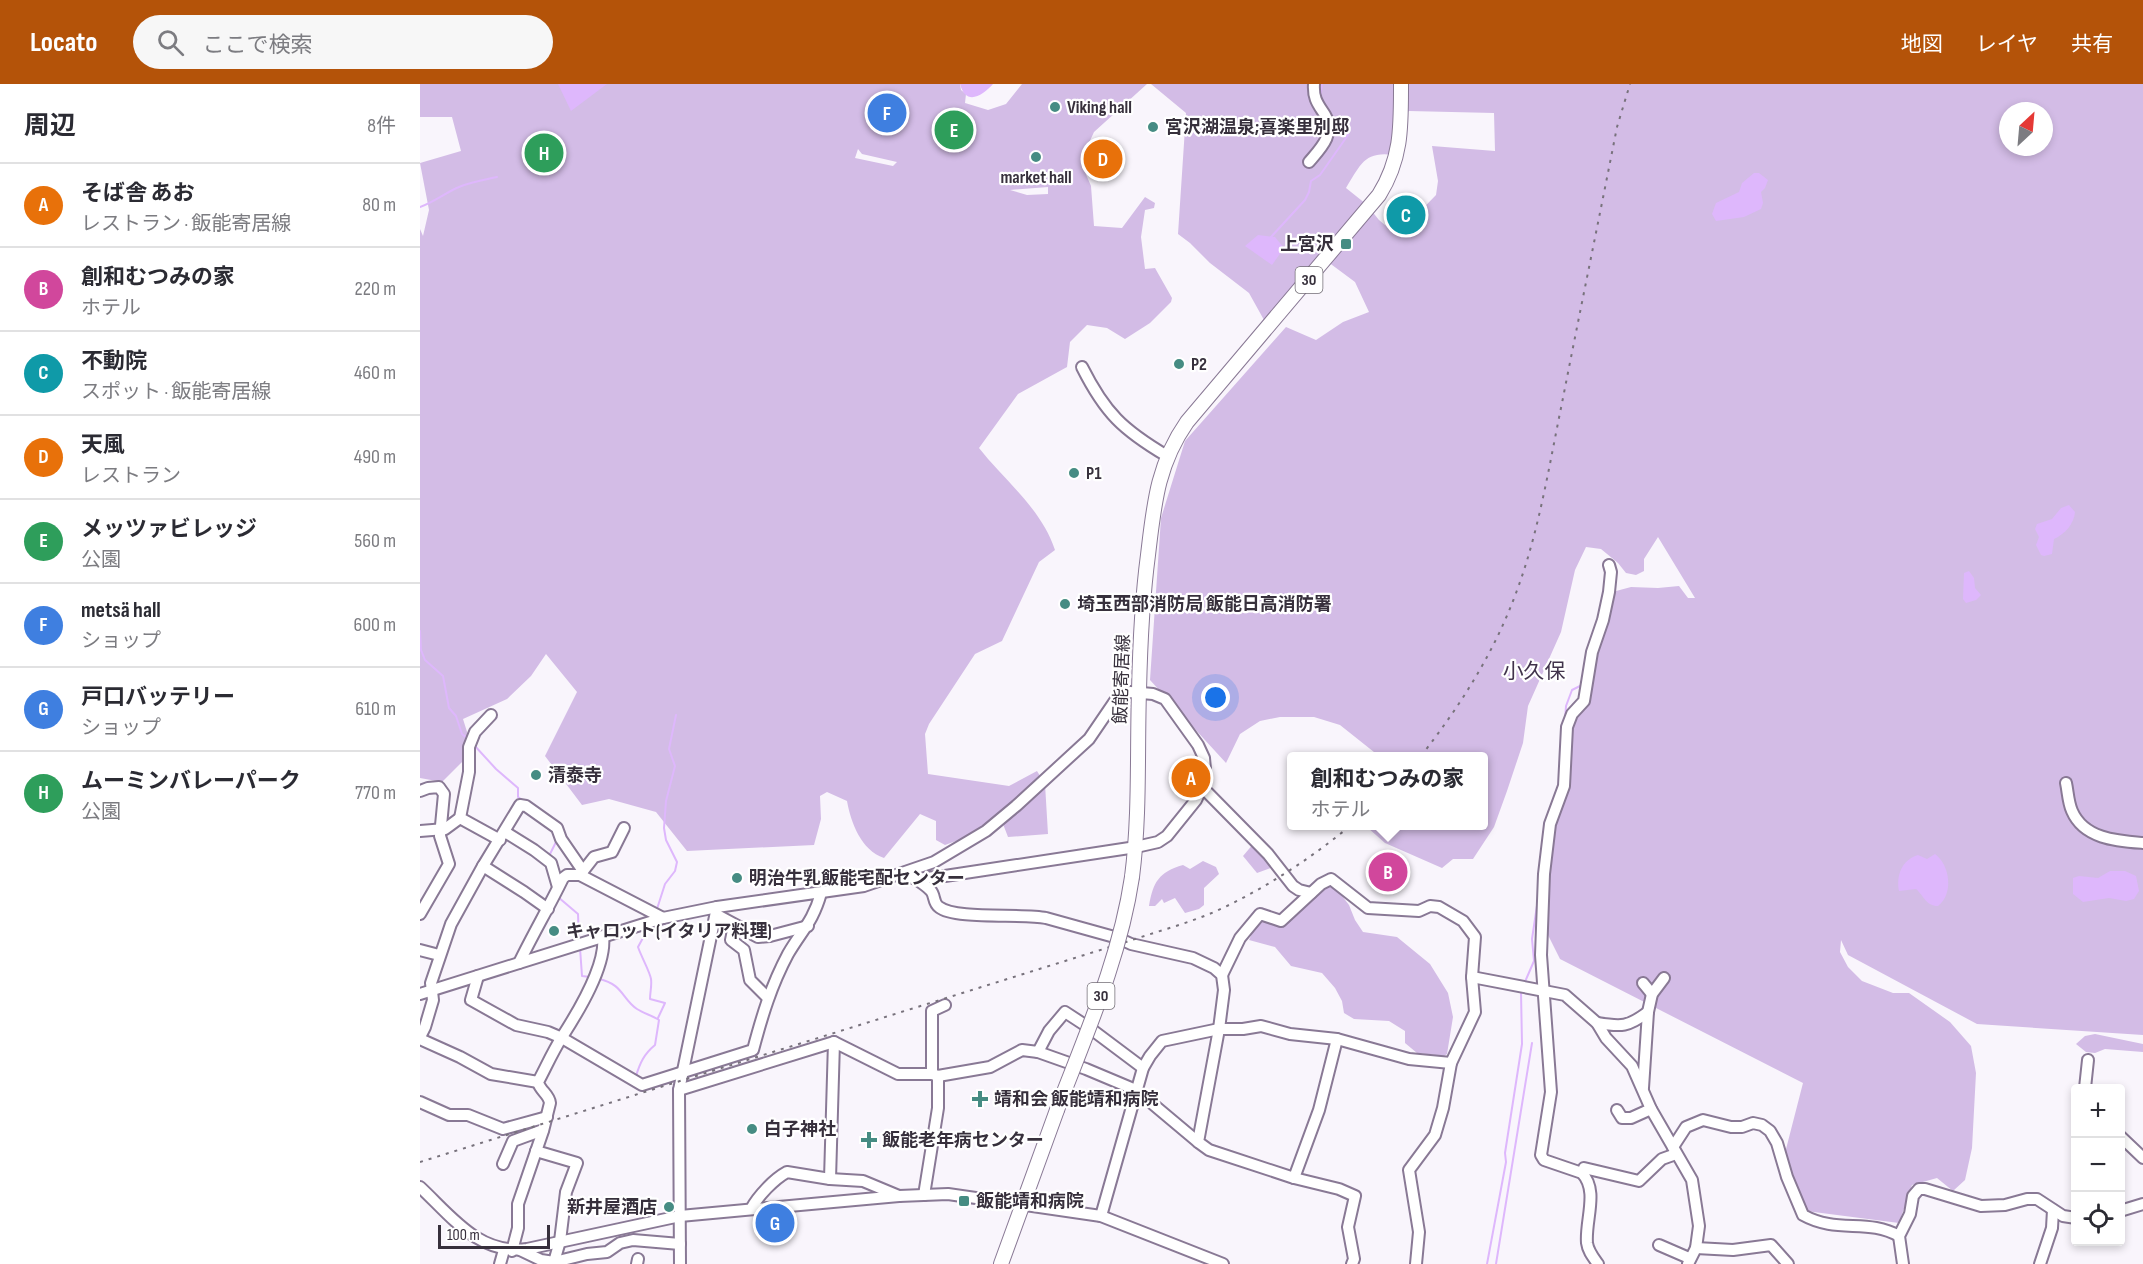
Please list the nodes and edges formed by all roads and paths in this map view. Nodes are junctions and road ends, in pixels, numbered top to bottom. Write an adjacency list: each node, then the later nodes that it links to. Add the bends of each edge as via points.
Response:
1 (1314, 84): 3 (street, via 1313,94 1328,125 1323,155)
2 (1401, 84): 5 (main road, 飯能寄居線 / 30, via 1399,147 1379,195 1187,422)
3 (1309, 162)
4 (1082, 367): 5 (street, via 1108,412)
5 (1167, 456): 7 (main road, 飯能寄居線 / 30, via 1155,494)
6 (1609, 565): 41 (street, via 1611,581 1605,610 1592,652 1584,700 1569,719 1564,786 1550,824 1544,874)
7 (1138, 692): 10 (street, via 1165,699 1198,745 1204,758); 18 (main road, 飯能寄居線 / 30); 21 (street, via 1119,695 1089,740 986,831)
8 (491, 715): 12 (street, via 475,732 469,747 469,772)
9 (2066, 783): 17 (street, via 2076,819 2091,832)
10 (1202, 787): 18 (street, via 1167,836); 24 (street, via 1269,854 1293,886)
11 (420, 791): 14 (street, via 442,789)
12 (460, 818): 14 (street); 16 (street)
13 (624, 828): 20 (street, via 612,852 594,857)
14 (440, 830): 15 (street); 27 (street, via 449,864)
15 (420, 831)
16 (502, 836): 19 (street); 20 (street, via 520,805 526,806 557,828); 22 (street, via 534,850 551,863)
17 (2143, 843)
18 (1136, 847): 21 (street, via 957,875); 82 (main road, 飯能寄居線 / 30, bridge, via 1122,928 1108,978)
19 (483, 866): 25 (street); 33 (street, via 451,924)
20 (581, 873): 22 (street, via 567,875); 28 (street)
21 (912, 876): 23 (street); 35 (street, via 932,891 935,902 945,910 1047,918 1193,958)
22 (558, 887): 25 (street)
23 (821, 893): 26 (street); 30 (street)
24 (1311, 893): 35 (street, via 1281,921 1260,914 1240,938); 37 (street, via 1331,879 1368,908 1419,911 1439,907 1463,921 1475,937)
25 (548, 909): 34 (street)
26 (717, 911): 28 (street); 29 (street); 57 (street)
27 (420, 914)
28 (663, 918): 31 (street)
29 (734, 926): 30 (street, via 758,937); 44 (street, via 731,940 744,950 750,980)
30 (808, 926): 44 (street)
31 (603, 936): 34 (street); 50 (street, via 603,952 594,977 577,1016)
32 (420, 950): 33 (street)
33 (440, 955): 40 (street)
34 (519, 963): 36 (street)
35 (1222, 975): 48 (street)
36 (478, 976): 40 (street); 50 (street, via 471,1000 516,1025)
37 (1472, 977): 41 (street); 55 (street, via 1475,1012)
38 (1664, 978): 43 (street)
39 (1643, 983): 43 (street)
40 (432, 990): 42 (street); 49 (street, via 433,1000)
41 (1542, 991): 47 (street, via 1565,995); 75 (street, via 1551,1092 1541,1155 1544,1160)
42 (420, 994)
43 (1652, 994): 46 (street)
44 (767, 997): 57 (street, via 753,1050)
45 (945, 1005): 58 (street, via 932,1011)
46 (1648, 1012): 47 (street, via 1623,1026); 61 (street)
47 (1597, 1023): 61 (street, via 1632,1066)
48 (1219, 1029): 51 (street, via 1261,1026); 56 (street, via 1162,1041); 70 (street)
49 (420, 1038): 59 (street, via 491,1074)
50 (562, 1038): 57 (street, via 642,1086); 59 (street)
51 (1337, 1039): 55 (street, via 1409,1059); 76 (street, via 1319,1110)
52 (834, 1042): 58 (street, via 898,1074); 62 (street); 77 (street)
53 (1038, 1052): 56 (street, via 1065,1012); 58 (street, via 1022,1050 990,1067); 63 (street)
54 (2088, 1060): 60 (street)
55 (1452, 1063): 102 (street, via 1434,1135 1409,1170 1419,1232)
56 (1143, 1068): 63 (street)
57 (681, 1073): 62 (street)
58 (935, 1075): 79 (street, via 938,1108)
59 (538, 1082): 67 (street, via 550,1099)
60 (2086, 1084)
61 (1643, 1088): 65 (street)
62 (679, 1090): 86 (street)
63 (1136, 1090): 70 (street); 87 (street)
64 (420, 1102): 67 (street, via 449,1115 468,1115 503,1129)
65 (1651, 1109): 66 (street, via 1631,1118 1622,1118); 72 (street)
66 (1617, 1110)
67 (547, 1117): 68 (street)
68 (543, 1130): 71 (street); 74 (street, via 513,1141)
69 (2123, 1138): 73 (street)
70 (1198, 1142): 76 (street, via 1209,1150)
71 (536, 1151): 90 (street, via 577,1163 566,1192); 94 (street, via 518,1204 518,1228)
72 (1674, 1151): 75 (street, via 1639,1181 1584,1168); 89 (street, via 1686,1127 1703,1119 1731,1127 1762,1125 1777,1143 1803,1215 1824,1224 1879,1227); 93 (street, via 1692,1180 1699,1226)
73 (2143, 1158)
74 (503, 1164)
75 (1582, 1173): 103 (street, via 1590,1186 1587,1242)
76 (1294, 1178): 97 (street, via 1355,1196 1348,1227)
77 (830, 1179): 80 (street, via 863,1181); 83 (street, via 787,1172)
78 (420, 1187): 94 (street, via 476,1238 495,1248)
79 (924, 1195): 80 (street); 82 (street, via 948,1194)
80 (899, 1196): 83 (street)
81 (2143, 1204): 85 (street)
82 (1023, 1205): 87 (street); 100 (main road, 飯能寄居線 / 30)
83 (751, 1209): 86 (street)
84 (2053, 1210): 88 (street); 89 (street, via 2031,1198 1981,1206 1919,1189); 106 (street, via 2052,1228)
85 (2125, 1210)
86 (680, 1216): 90 (street); 91 (street)
87 (1101, 1216): 101 (street)
88 (2071, 1217)
89 (1899, 1236): 105 (street)
90 (560, 1241): 94 (street); 96 (street)
91 (680, 1244): 96 (street, via 633,1240 607,1252); 99 (street)
92 (1659, 1245): 95 (street)
93 (1696, 1248): 95 (street); 104 (street, via 1733,1250 1771,1245)
94 (512, 1250): 96 (street); 98 (street)
95 (1689, 1261)
96 (554, 1262)
97 (1357, 1262)
98 (500, 1264)
99 (680, 1264)
100 (1001, 1264)
101 (1223, 1264)
102 (1416, 1264)
103 (1598, 1264)
104 (1788, 1264)
105 (1903, 1264)
106 (2040, 1264)

